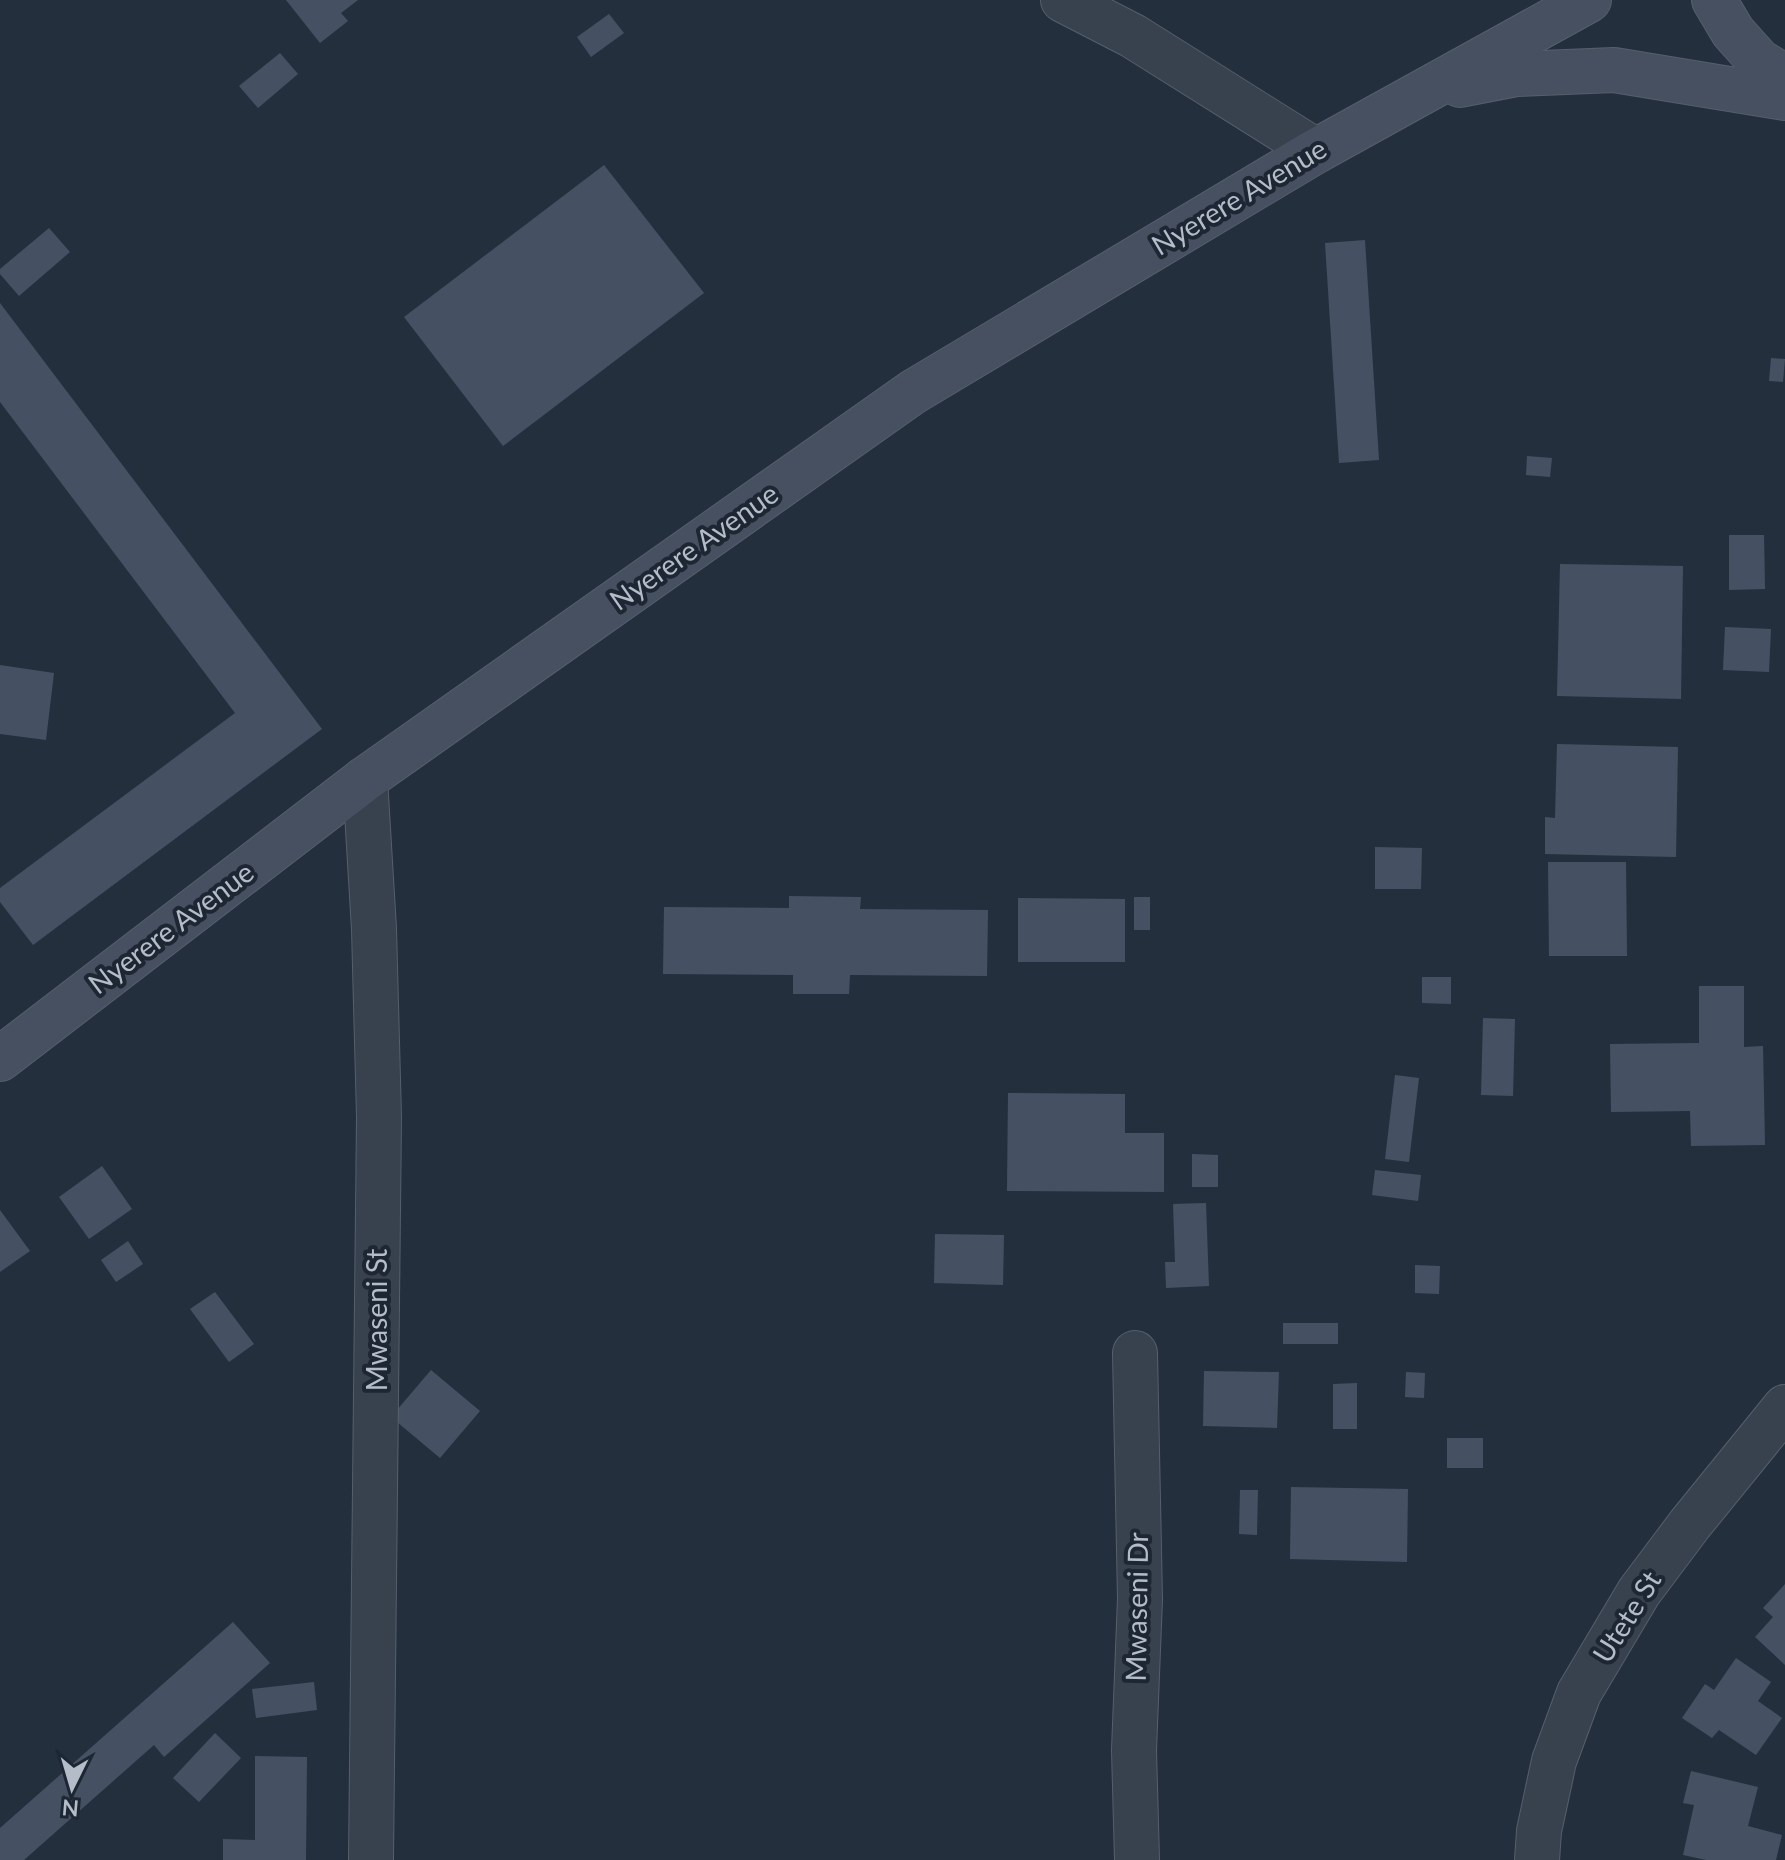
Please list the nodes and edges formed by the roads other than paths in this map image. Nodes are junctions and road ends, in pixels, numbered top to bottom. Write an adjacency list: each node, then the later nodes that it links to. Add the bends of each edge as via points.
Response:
1 (1063, 0): 7 (street, via 1133,36)
2 (1589, 0): 5 (street, Nyerere Avenue)
3 (1714, 0): 4 (street, via 1759,61)
4 (1785, 77)
5 (1426, 91): 6 (street, via 1517,74 1614,70); 7 (street, Nyerere Avenue)
6 (1785, 98)
7 (1316, 151): 8 (street, Nyerere Avenue, via 913,392)
8 (365, 779): 9 (street, Nyerere Avenue); 12 (street, Mwaseni St, via 379,1117)
9 (0, 1059)
10 (1135, 1353): 13 (street, Mwaseni Dr, via 1140,1599 1134,1750)
11 (1785, 1407): 14 (street, Utete St, via 1639,1592 1579,1693 1554,1761)
12 (371, 1860)
13 (1137, 1860)
14 (1537, 1860)

